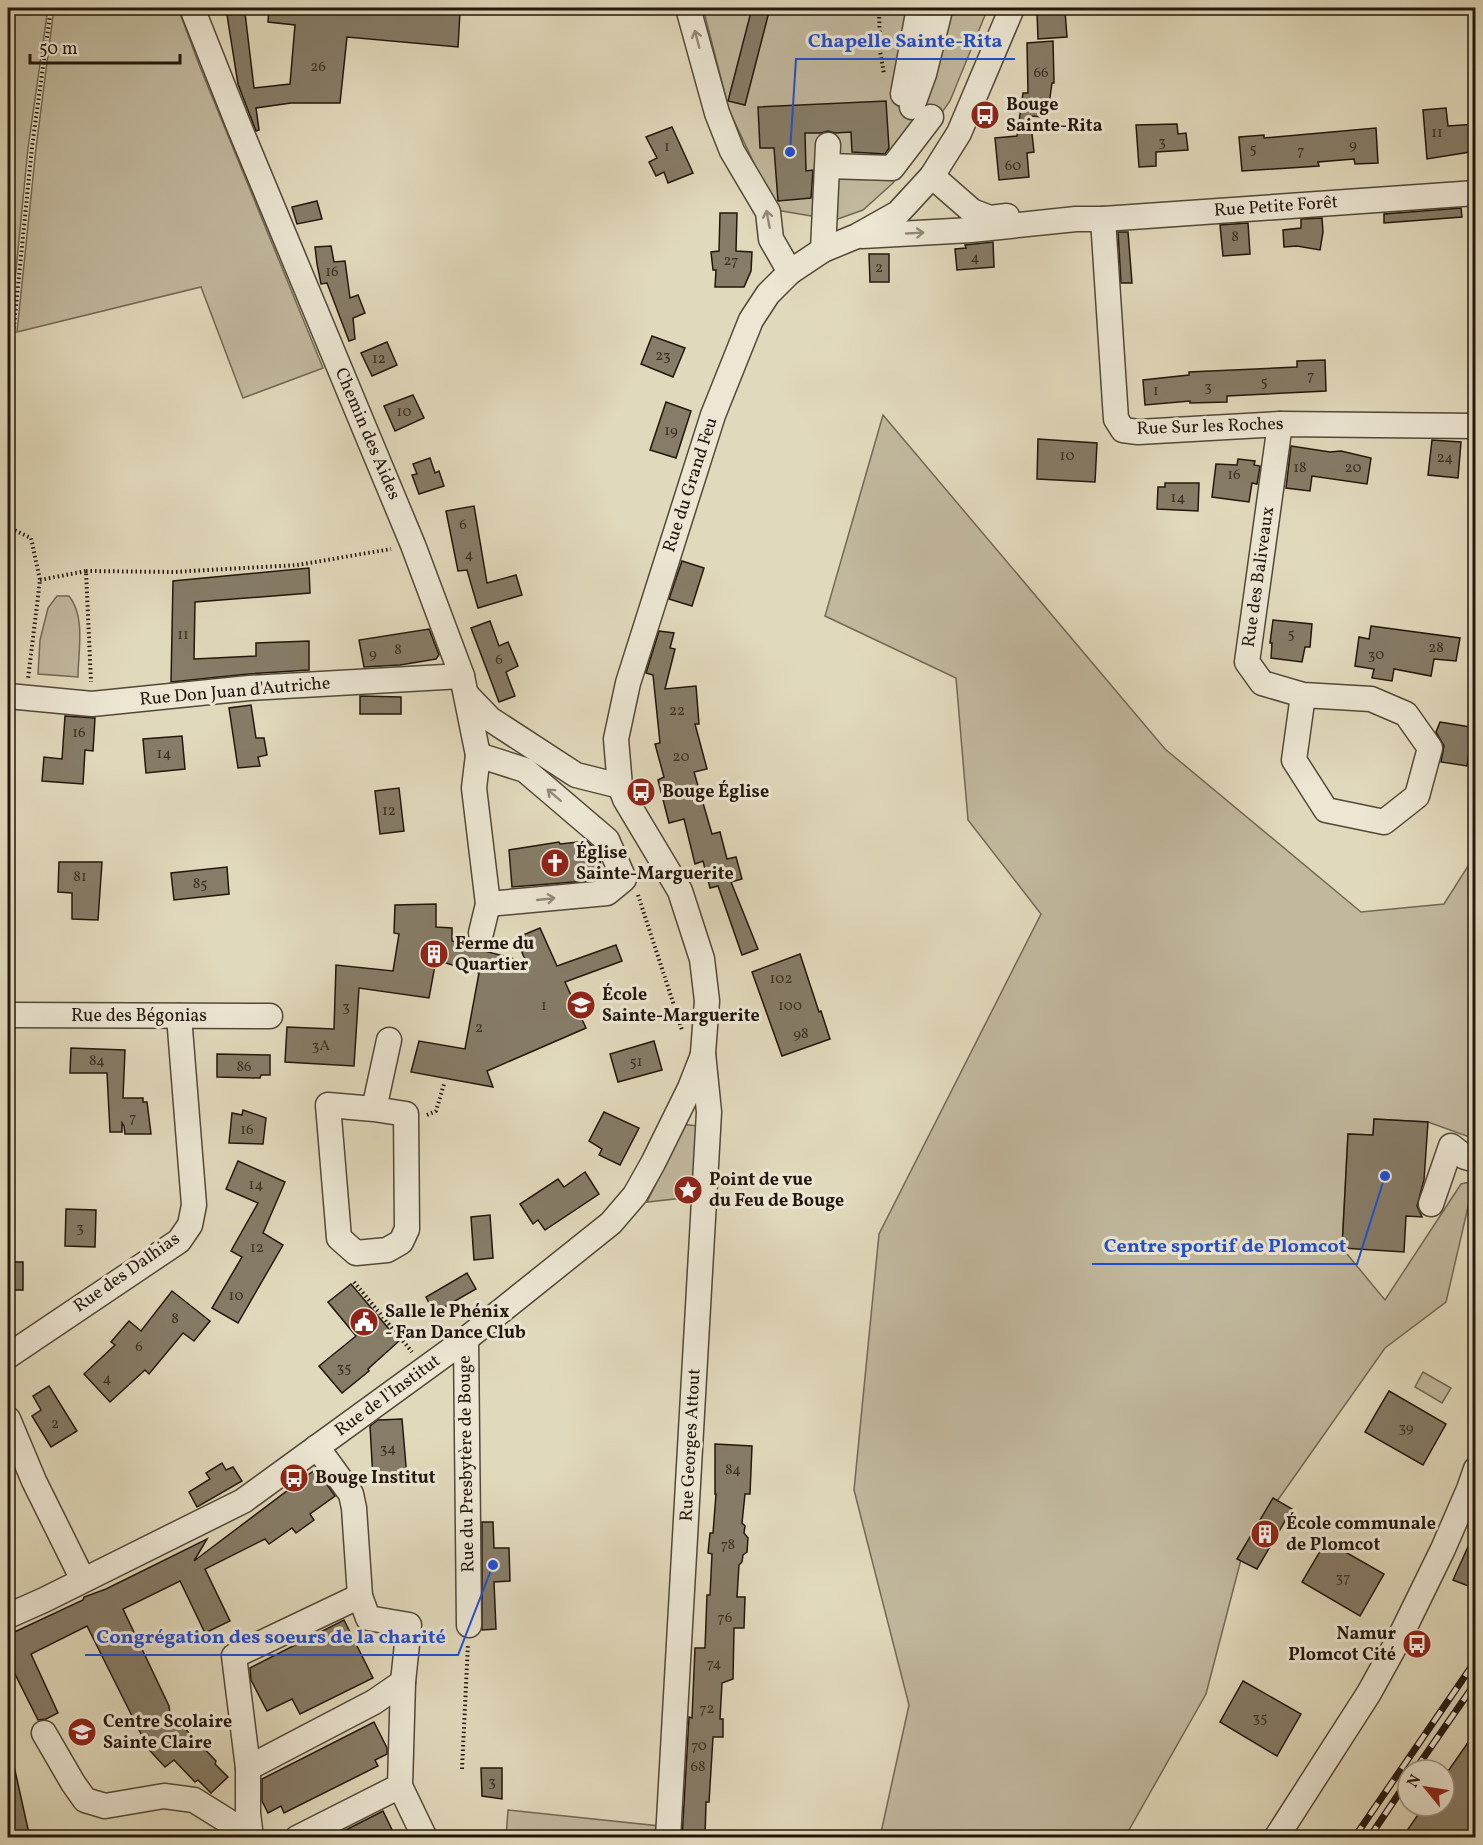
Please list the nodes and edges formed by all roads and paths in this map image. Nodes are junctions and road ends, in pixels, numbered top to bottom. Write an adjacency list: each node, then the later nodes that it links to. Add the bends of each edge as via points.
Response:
1 (51, 8): 16 (path)
2 (192, 8): 20 (street, Chemin des Aides)
3 (688, 8): 15 (street, one-way to 3, via 771,238 768,212 732,152)
4 (879, 8): 8 (path, via 880,51)
5 (919, 8): 8 (street)
6 (933, 8): 8 (street, via 939,14 924,74)
7 (1012, 8): 9 (street, Rue du Grand Feu, via 959,133)
8 (907, 102): 14 (street, via 892,168 828,156)
9 (932, 176): 11 (street, Rue Petite Forêt, via 972,211 990,218 1055,210); 13 (street, Rue du Grand Feu, via 898,213)
10 (1476, 193): 12 (street, Rue Petite Forêt)
11 (1076, 219): 12 (street, Rue Petite Forêt); 13 (street, Rue Petite Forêt, one-way to 11)
12 (1103, 219): 17 (street, Rue Sur les Roches, via 1116,419 1123,430)
13 (857, 236): 14 (street, Rue du Grand Feu)
14 (824, 250): 15 (street, Rue du Grand Feu)
15 (790, 272): 28 (street, Rue du Grand Feu, via 768,294 751,320 713,415 628,683 616,739)
16 (8, 359)
17 (1280, 424): 18 (street, Rue Sur les Roches); 24 (street, Rue des Baliveaux, via 1247,662 1262,683)
18 (1476, 426)
19 (9, 528): 22 (path, via 31,538)
20 (413, 545): 21 (path, via 297,565 174,572); 23 (street, Chemin des Aides)
21 (86, 571): 22 (path); 26 (path)
22 (40, 580): 25 (path)
23 (465, 686): 26 (street, Rue Don Juan d'Autriche, via 249,688); 27 (street); 28 (street, Chemin des Aides, via 490,719 576,775)
24 (1303, 695): 24 (street, Rue des Baliveaux, via 1371,699 1406,714 1430,748 1417,796 1384,822 1326,810 1294,760)
25 (17, 697): 26 (street, Rue Don Juan d'Autriche)
26 (92, 704)
27 (478, 755): 29 (street, one-way to 27, via 607,840 525,770); 30 (street, via 474,788)
28 (620, 786): 36 (street, Rue du Grand Feu, via 680,891 702,959 706,1001)
29 (624, 879): 30 (street, one-way to 29, via 607,893); 36 (path, via 637,890)
30 (488, 904): 31 (street)
31 (481, 933)
32 (8, 1015): 33 (street, Rue des Bégonias)
33 (179, 1016): 34 (street, Rue des Bégonias); 45 (street, Rue des Dalhias, via 194,1205 190,1225 179,1240)
34 (270, 1016)
35 (389, 1040): 38 (street)
36 (694, 1046): 43 (street, Rue de l'Institut, via 699,1068 635,1195 611,1223); 61 (street, Rue Georges Attout, via 710,1112)
37 (444, 1084): 39 (path, via 436,1111 427,1115)
38 (374, 1110): 39 (street); 39 (street, via 328,1105 339,1238 356,1253 387,1250 401,1242 407,1229)
39 (406, 1114)
40 (1476, 1160): 41 (street, via 1451,1146)
41 (1431, 1204)
42 (354, 1282): 44 (path)
43 (466, 1339): 47 (street, Rue de l'Institut); 52 (street, Rue du Presbytère de Bouge)
44 (403, 1341)
45 (8, 1356)
46 (8, 1419): 49 (street)
47 (317, 1448): 49 (street, Rue de l'Institut, via 243,1502); 50 (street, via 351,1494)
48 (1476, 1470): 62 (street, via 1443,1549 1370,1693)
49 (83, 1580): 51 (street, Rue de l'Institut)
50 (360, 1596): 53 (street, via 368,1618 409,1625); 55 (street, via 234,1656)
51 (8, 1616)
52 (469, 1625): 56 (path)
53 (403, 1682): 55 (street, via 374,1702); 57 (street)
54 (44, 1733): 58 (street, via 85,1800 105,1806 164,1796 194,1800)
55 (248, 1768): 58 (street)
56 (462, 1769)
57 (400, 1786): 59 (street); 60 (street)
58 (251, 1836)
59 (297, 1838)
60 (425, 1838)
61 (668, 1838)
62 (1276, 1838)

